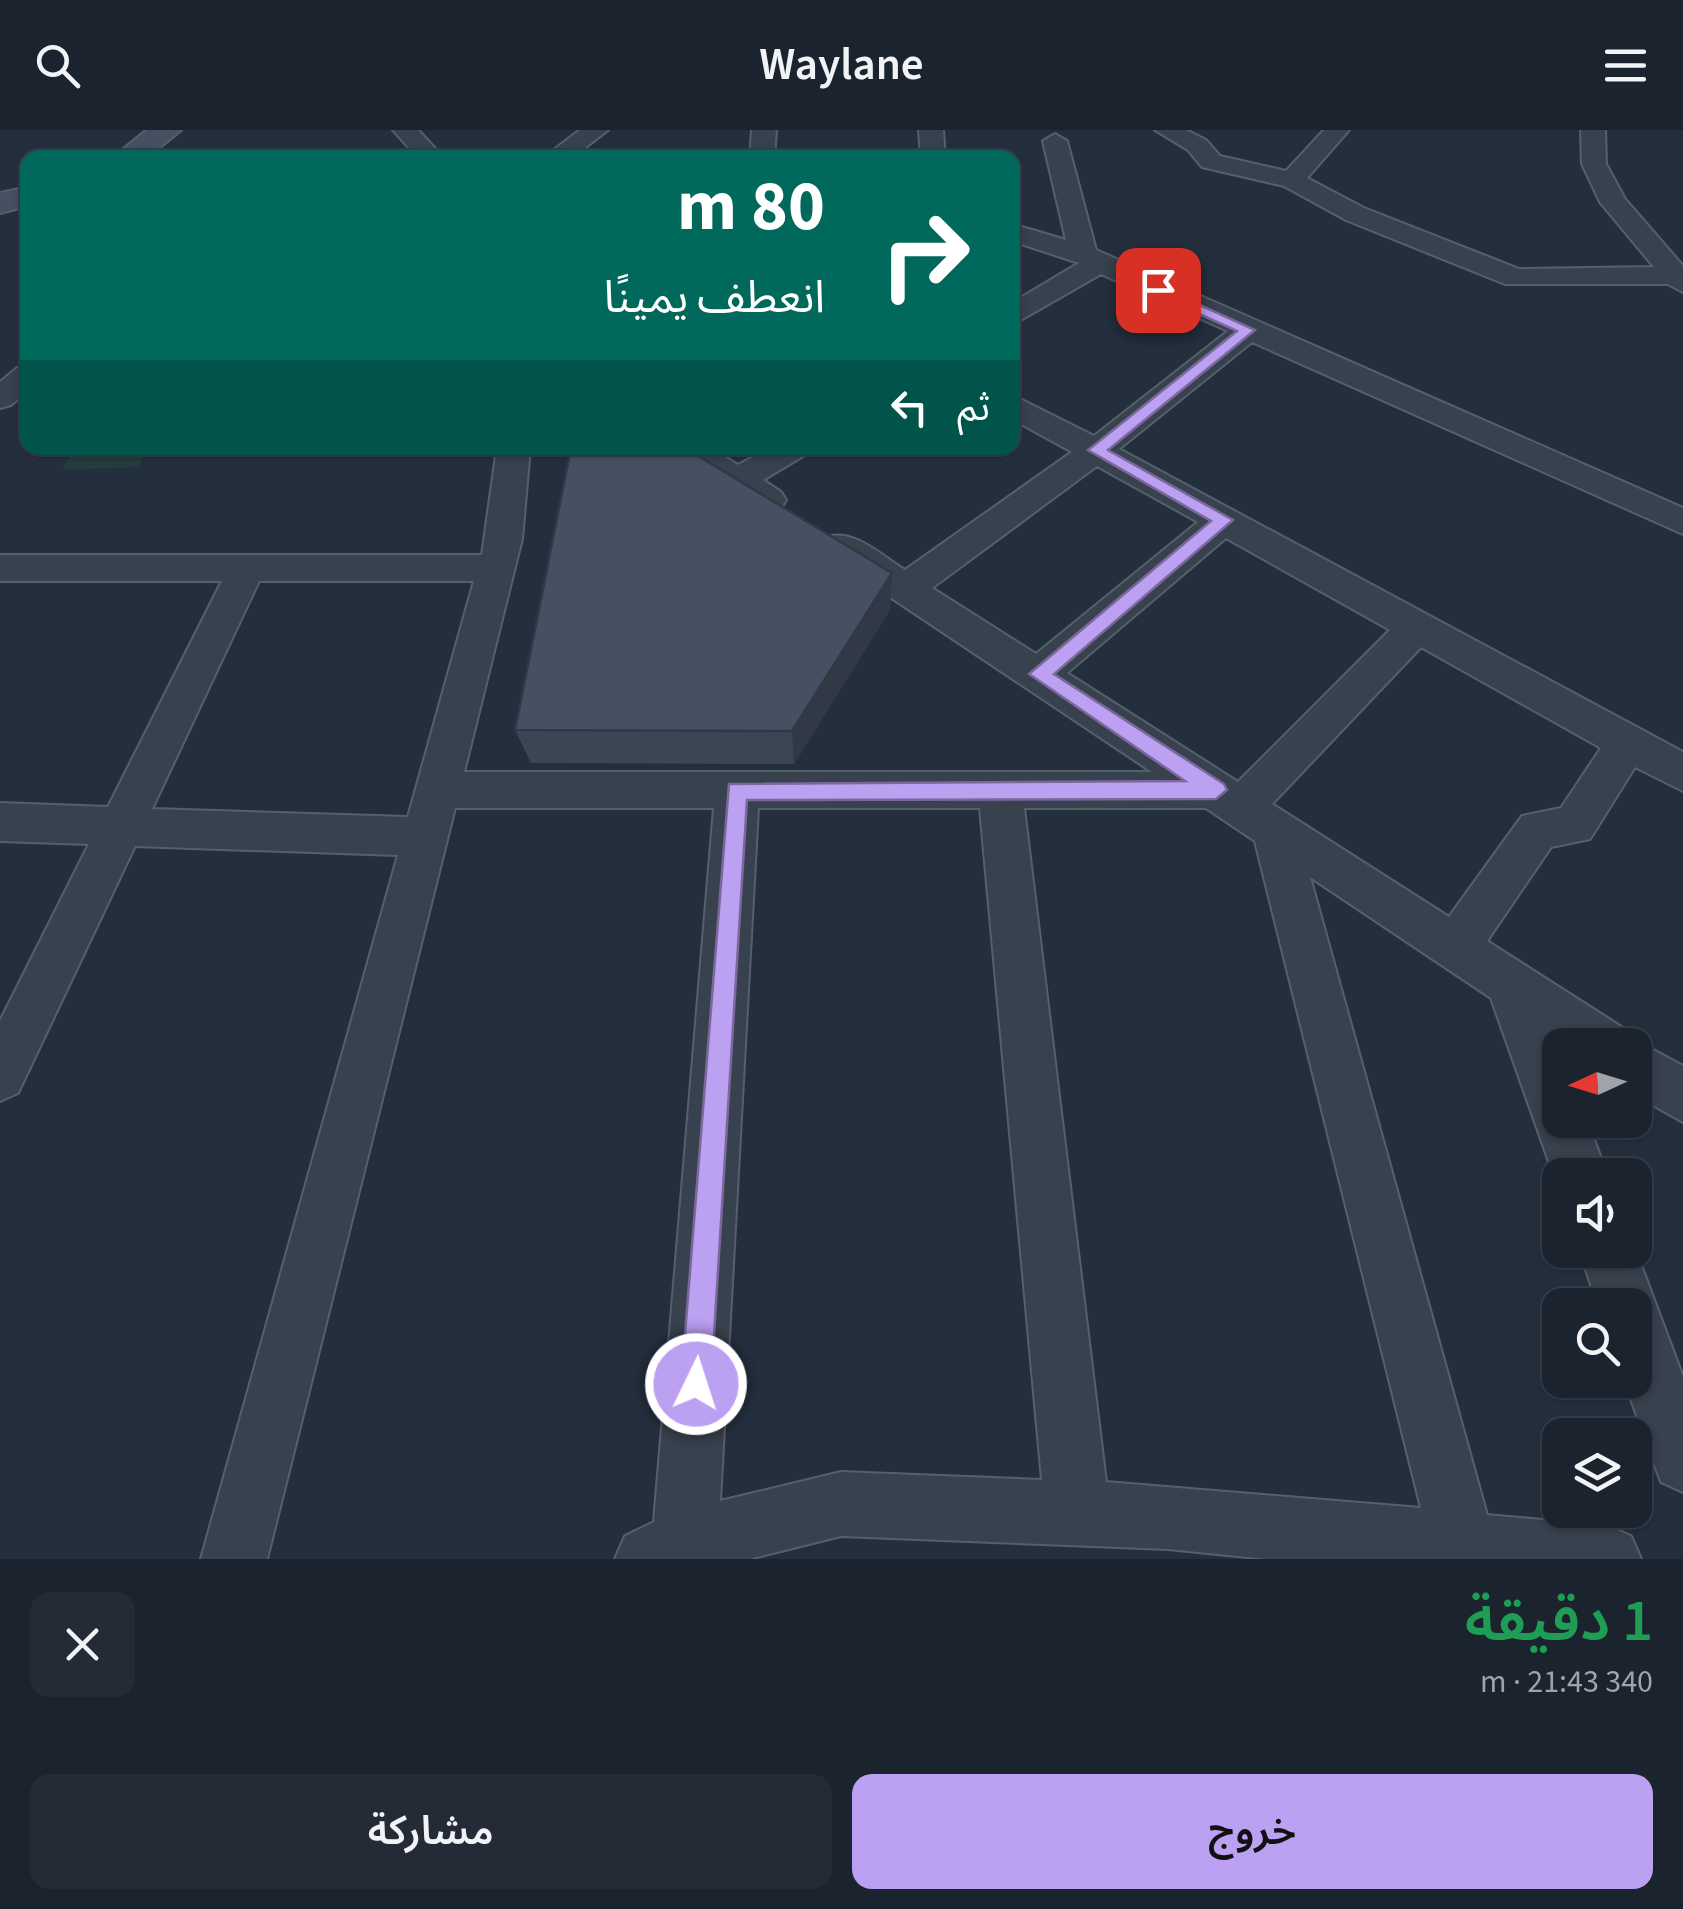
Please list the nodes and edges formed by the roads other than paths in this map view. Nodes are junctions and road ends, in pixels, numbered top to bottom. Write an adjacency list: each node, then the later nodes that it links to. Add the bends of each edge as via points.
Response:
1 (166, 130): 8 (main road)
2 (405, 130): 9 (street)
3 (596, 130): 10 (street)
4 (1167, 130): 11 (street, via 1198,144 1211,162)
5 (1337, 130): 11 (street)
6 (1592, 130): 14 (street, via 1594,164 1612,202)
7 (1055, 140): 13 (street)
8 (138, 150)
9 (424, 150)
10 (567, 150)
11 (1292, 180): 14 (street, via 1355,214 1515,278)
12 (1020, 235): 13 (street)
13 (1091, 259): 15 (street); 16 (street)
14 (1679, 279)
15 (1020, 310)
16 (1247, 330): 20 (street); 26 (street)
17 (20, 382): 18 (street)
18 (0, 398)
19 (1020, 409): 20 (street)
20 (1097, 450): 25 (street); 30 (street)
21 (513, 455): 28 (street)
22 (697, 455): 24 (street)
23 (781, 455): 24 (street)
24 (738, 480): 30 (street)
25 (1224, 520): 31 (street); 32 (street)
26 (1683, 522)
27 (248, 568): 28 (street); 29 (street); 40 (street)
28 (496, 568): 38 (street)
29 (7, 578)
30 (906, 588): 32 (street)
31 (1417, 626): 33 (street); 37 (street)
32 (1039, 674): 37 (street)
33 (1628, 742): 34 (street); 41 (street, via 1574,826 1538,829)
34 (1683, 773)
35 (737, 790): 36 (street); 38 (street); 52 (street)
36 (1000, 790): 37 (street); 50 (street)
37 (1244, 809): 41 (street); 51 (street)
38 (431, 814): 40 (street); 53 (street)
39 (0, 822): 40 (street)
40 (120, 826): 44 (street)
41 (1455, 947): 42 (street)
42 (1510, 983): 43 (street); 47 (street)
43 (1579, 1028)
44 (0, 1075)
45 (1652, 1076): 46 (street)
46 (1683, 1096)
47 (1574, 1158)
48 (1652, 1375): 49 (street)
49 (1683, 1460)
50 (1077, 1514): 51 (street); 52 (street, via 841,1504)
51 (1463, 1544): 54 (street)
52 (667, 1550)
53 (234, 1559)
54 (1608, 1559)

